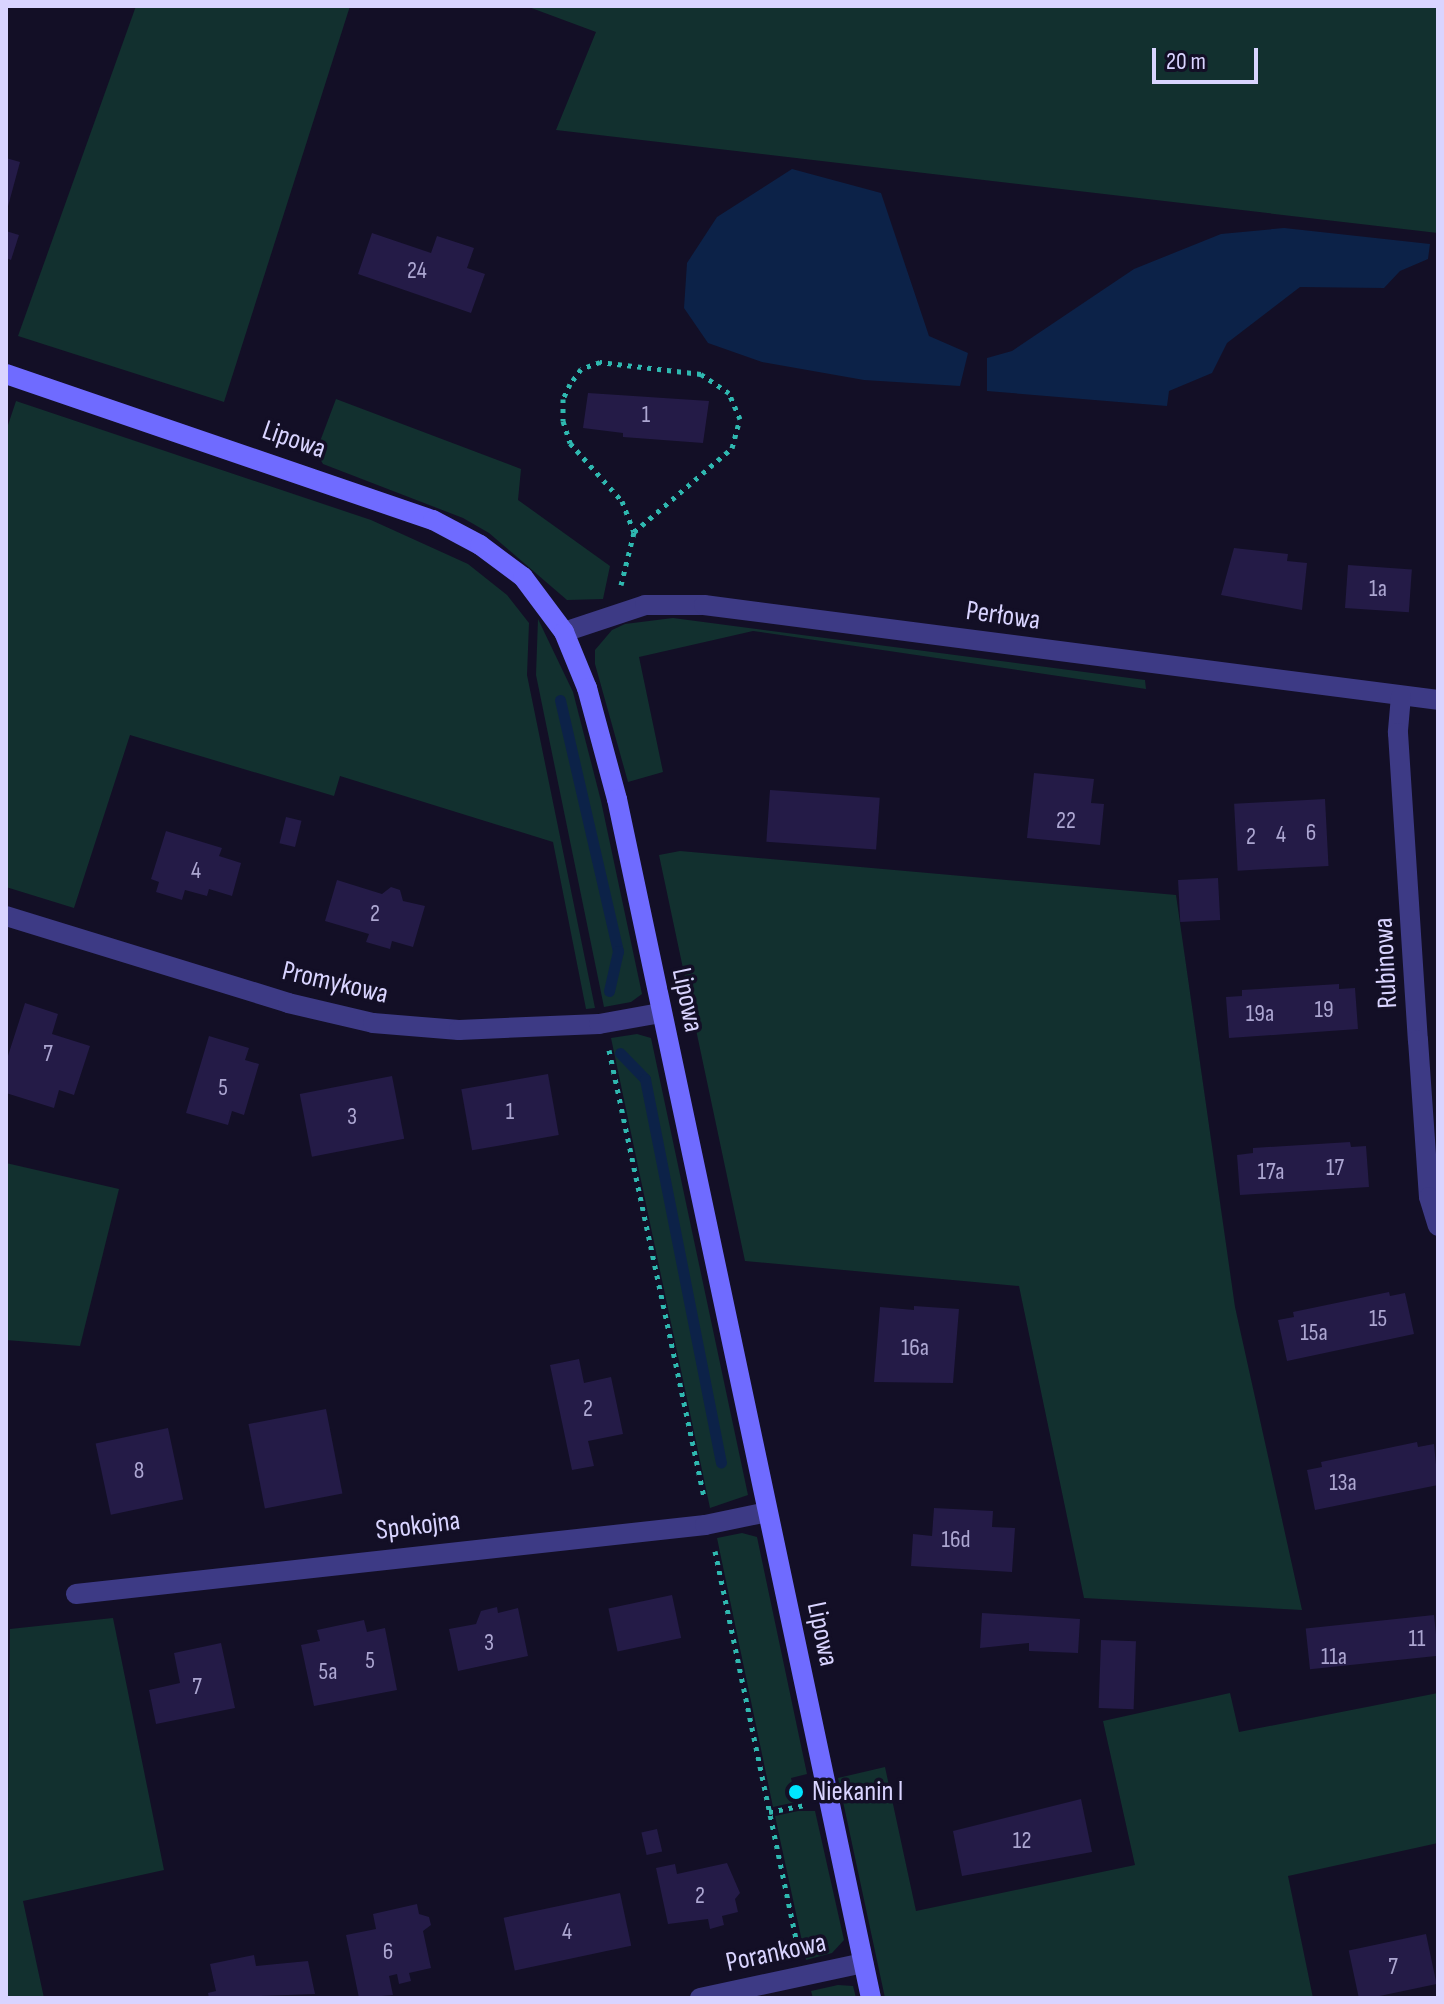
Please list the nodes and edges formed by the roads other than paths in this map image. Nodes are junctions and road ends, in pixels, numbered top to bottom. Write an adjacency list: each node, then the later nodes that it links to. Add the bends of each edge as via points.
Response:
1 (6, 374): 2 (street, Lipowa, via 433,520 480,545 523,577)
2 (564, 632): 3 (street, Perłowa, via 623,610 704,605); 6 (street, Lipowa, via 587,688 617,799)
3 (1401, 696): 4 (street, Perłowa); 7 (street, Rubinowa, via 1398,733 1418,1040 1429,1197)
4 (1438, 700)
5 (6, 916): 6 (street, Promykowa, via 288,1003 373,1023 459,1030 599,1024)
6 (661, 1013): 8 (street, Lipowa)
7 (1438, 1226)
8 (767, 1512): 9 (street, Spokojna, via 705,1525); 10 (street, Lipowa)
9 (76, 1594)
10 (863, 1963): 11 (street, Porankowa); 12 (street, Lipowa)
11 (700, 1998)
12 (871, 1998)

